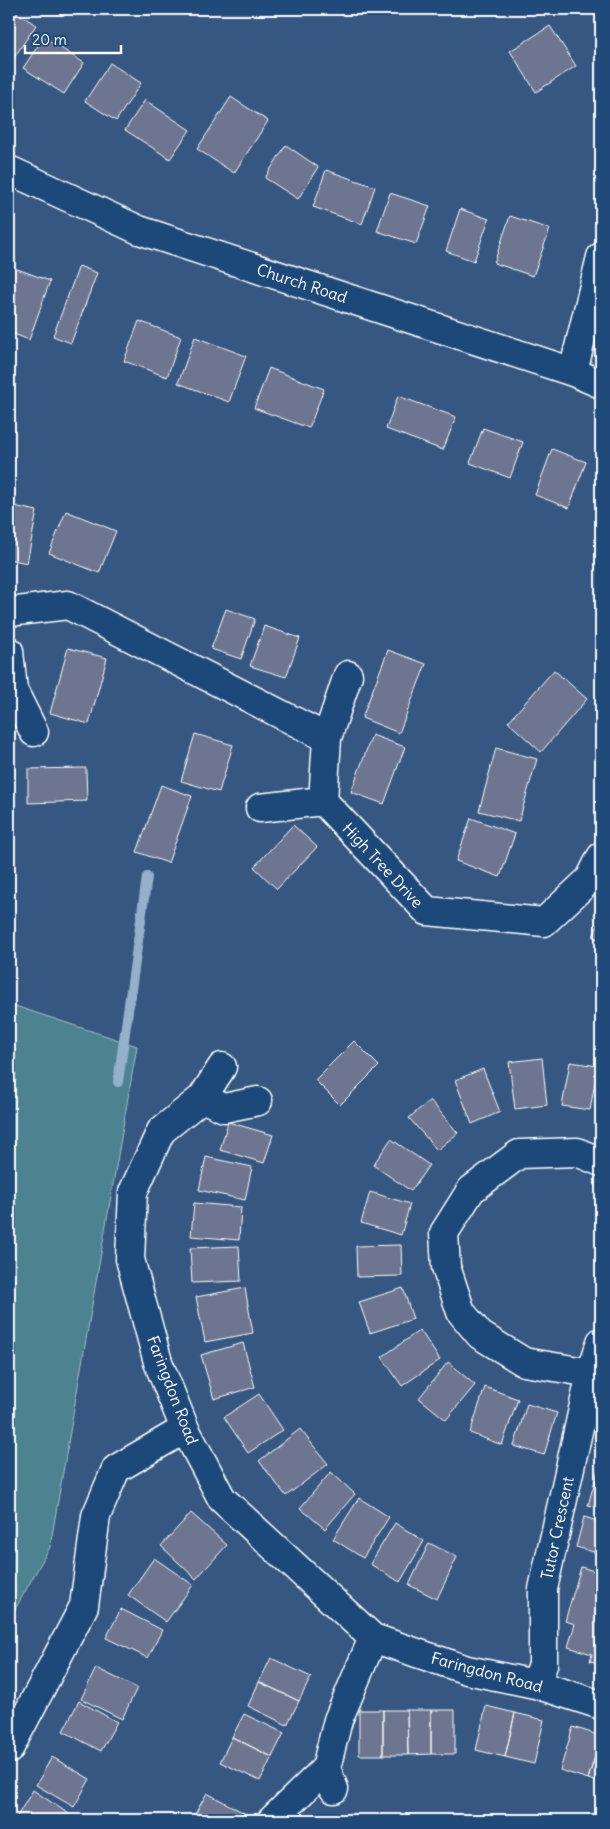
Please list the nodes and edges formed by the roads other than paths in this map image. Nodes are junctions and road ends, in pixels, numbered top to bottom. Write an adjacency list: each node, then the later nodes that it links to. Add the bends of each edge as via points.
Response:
1 (9, 170): 3 (street, Church Road, via 139,230)
2 (601, 257): 3 (street)
3 (573, 372): 4 (street, Church Road)
4 (601, 384)
5 (9, 612): 9 (street, via 68,605)
6 (9, 652): 8 (street, via 13,690)
7 (348, 675): 9 (street)
8 (34, 732)
9 (327, 738): 10 (street)
10 (323, 801): 11 (street); 12 (street, High Tree Drive, via 427,911 544,922 590,879)
11 (260, 808)
12 (601, 857)
13 (222, 1067): 14 (street, Faringdon Road)
14 (202, 1098): 15 (street, via 224,1108); 19 (street, Faringdon Road, via 162,1131 133,1192 130,1259 158,1362)
15 (258, 1101)
16 (601, 1162): 18 (street, via 577,1152 519,1154 472,1190 444,1233 446,1267 461,1312 480,1335 524,1362)
17 (601, 1342): 18 (street, Tutor Crescent)
18 (590, 1374): 21 (street, Tutor Crescent, via 543,1589 543,1665)
19 (185, 1429): 20 (street, Faringdon Road, via 222,1499); 23 (street, via 116,1469 96,1516 84,1606)
20 (372, 1638): 21 (street, Faringdon Road, via 467,1670); 24 (street, via 338,1720 330,1779)
21 (535, 1684): 22 (street, Faringdon Road)
22 (601, 1705)
23 (9, 1749)
24 (272, 1820)

